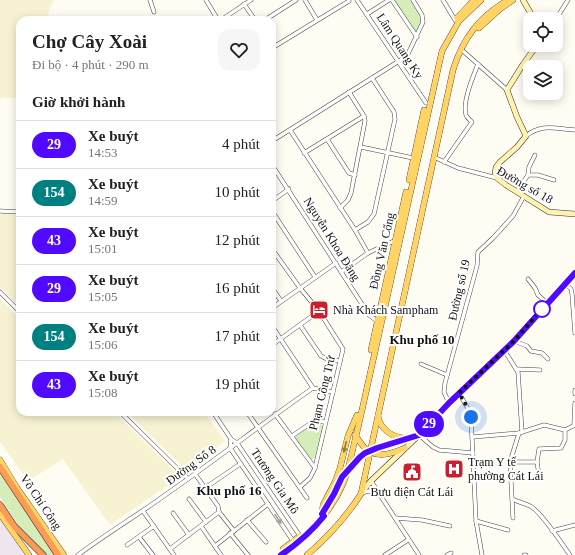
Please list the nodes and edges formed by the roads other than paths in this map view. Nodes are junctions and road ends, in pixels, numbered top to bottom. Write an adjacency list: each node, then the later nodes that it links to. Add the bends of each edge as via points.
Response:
1 (150, 0): 18 (street)
2 (206, 0): 22 (street)
3 (251, 0): 17 (street)
4 (296, 0): 25 (street)
5 (305, 0): 26 (street)
6 (357, 0): 21 (street, Lâm Quang Ky)
7 (390, 0): 21 (street); 28 (street)
8 (413, 0): 28 (street, via 423,18)
9 (443, 0): 27 (street)
10 (474, 0): 27 (main road, Đồng Văn Cống)
11 (481, 0): 37 (main road, Đồng Văn Cống, via 459,21 445,43)
12 (508, 0): 71 (main road, via 482,19 464,42 458,55)
13 (513, 0): 30 (main road, via 482,24)
14 (523, 0): 19 (main road)
15 (568, 0): 20 (street)
16 (349, 1): 26 (street)
17 (244, 4): 23 (street); 24 (street)
18 (154, 12)
19 (530, 12)
20 (560, 12)
21 (367, 14): 32 (street, Lâm Quang Ky)
22 (216, 16)
23 (225, 16)
24 (252, 16)
25 (271, 16)
26 (317, 20): 29 (street)
27 (455, 20): 37 (main road, Đồng Văn Cống, via 436,60)
28 (417, 36): 32 (street, via 407,56)
29 (276, 46)
30 (463, 51): 33 (street); 49 (main road, via 454,77)
31 (532, 52): 35 (main road)
32 (399, 62): 34 (street); 37 (street, Lâm Quang Ky)
33 (478, 64): 35 (street); 50 (street, via 466,108 468,119 472,122)
34 (372, 78): 36 (street); 46 (street, via 394,112 395,119)
35 (507, 90): 41 (main road)
36 (349, 92): 38 (street); 39 (street)
37 (428, 104): 48 (main road, Đồng Văn Cống); 66 (main road, Đồng Văn Cống)
38 (364, 116): 43 (street); 44 (street)
39 (290, 130): 42 (street); 45 (street)
40 (575, 130): 41 (street, via 546,127 538,128)
41 (526, 136): 54 (main road, via 496,167)
42 (276, 139)
43 (327, 140): 45 (street); 52 (street, via 349,173)
44 (361, 147): 46 (street); 52 (street)
45 (304, 153): 60 (street)
46 (388, 153): 48 (street); 65 (street, via 374,214 368,222)
47 (535, 155): 53 (street)
48 (413, 158): 66 (main road, Đồng Văn Cống)
49 (436, 158): 50 (street, Đường số 18); 71 (main road)
50 (444, 162): 54 (street, Đường số 18)
51 (276, 171): 56 (street, Nguyễn Khoa Đăng)
52 (355, 175): 60 (street, via 348,200)
53 (528, 175): 55 (street); 57 (street)
54 (497, 178): 57 (main road, Đường số 18)
55 (554, 180)
56 (289, 189): 59 (street); 69 (street, Nguyễn Khoa Đăng)
57 (517, 191): 58 (main road, Đường số 18)
58 (524, 196): 63 (main road, Đường số 18, via 549,212); 98 (street, Đường số 19, via 513,216 478,252 477,266)
59 (276, 198)
60 (340, 208): 65 (street)
61 (0, 211): 62 (street)
62 (16, 212)
63 (575, 214)
64 (276, 217): 73 (street)
65 (355, 230): 67 (street)
66 (398, 239): 67 (street); 85 (main road, Đồng Văn Cống); 106 (main road, Đồng Văn Cống)
67 (368, 253): 70 (street)
68 (276, 255): 76 (street, Phạm Công Trứ)
69 (336, 263): 70 (street, Nguyễn Khoa Đăng); 73 (street)
70 (341, 272): 85 (street, Nguyễn Khoa Đăng, via 369,315)
71 (410, 273): 107 (main road)
72 (575, 273): 75 (main road)
73 (315, 277): 76 (street)
74 (528, 279): 81 (street, via 538,295)
75 (565, 283): 79 (street, via 571,290); 81 (main road)
76 (300, 288): 80 (street); 84 (street, Phạm Công Trứ)
77 (0, 292): 83 (street)
78 (276, 294): 80 (street)
79 (574, 300): 88 (street)
80 (281, 301): 82 (street)
81 (548, 303): 91 (main road)
82 (276, 305)
83 (16, 308)
84 (319, 311): 86 (street); 94 (street, Phạm Công Trứ, via 342,345)
85 (377, 321): 106 (main road, Đồng Văn Cống)
86 (300, 325): 89 (street); 94 (street, via 321,356)
87 (276, 331): 89 (street)
88 (575, 333)
89 (281, 338): 90 (street); 99 (street)
90 (276, 341)
91 (514, 341): 92 (main road); 93 (street, via 527,346 531,351 542,353)
92 (504, 350): 96 (street); 102 (main road)
93 (548, 359)
94 (340, 362): 101 (street, Phạm Công Trứ)
95 (421, 364): 98 (street)
96 (516, 369): 97 (street); 119 (street)
97 (540, 370)
98 (447, 375): 104 (street, Đường số 19, via 444,392)
99 (313, 388): 101 (street); 108 (street, Đường Số 8)
100 (575, 390): 103 (street)
101 (333, 392): 114 (street, Phạm Công Trứ)
102 (459, 393): 104 (main road); 122 (street, via 471,417)
103 (575, 394)
104 (449, 403): 120 (main road)
105 (575, 403): 115 (street)
106 (360, 411): 113 (main road, Đồng Văn Cống); 123 (main road, Đồng Văn Cống)
107 (379, 411): 124 (main road, via 381,424 387,432 397,437); 129 (main road)
108 (276, 414): 121 (street)
109 (124, 416): 140 (street)
110 (216, 416): 125 (street, Trương Gia Mô)
111 (250, 416): 116 (street)
112 (273, 416): 116 (street, Đường Số 8)
113 (356, 420): 117 (main road, Đồng Văn Cống); 123 (main road, via 354,428)
114 (325, 422): 121 (street, via 314,421); 136 (street, Phạm Công Trứ)
115 (574, 424): 118 (street)
116 (258, 428): 126 (street, Đường Số 8); 142 (street)
117 (350, 430): 123 (main road); 155 (main road, Đồng Văn Cống, one-way to 155, via 336,482 323,505)
118 (565, 430): 119 (street, via 544,425); 133 (street, via 564,445 561,448 539,449)
119 (521, 433): 122 (street); 132 (street)
120 (419, 435): 124 (main road); 128 (main road); 130 (street, via 433,448)
121 (292, 436): 136 (street)
122 (473, 437): 130 (street)
123 (358, 438): 129 (main road); 137 (main road)
124 (409, 438): 129 (main road)
125 (232, 439): 126 (street, Trương Gia Mô); 127 (street)
126 (237, 443): 127 (street, Đường Số 8); 166 (street, Trương Gia Mô)
127 (230, 448): 134 (street, Trương Gia Mô); 138 (street, Đường Số 8)
128 (405, 448): 129 (main road, via 386,455); 141 (main road)
129 (370, 451): 137 (main road, via 360,457); 145 (main road)
130 (473, 453): 159 (street)
131 (0, 460): 187 (main road, Võ Chí Công)
132 (510, 462): 133 (street); 148 (street)
133 (537, 462): 139 (street)
134 (240, 464): 143 (street); 149 (street, Trương Gia Mô)
135 (0, 467): 186 (highway, Võ Chí Công)
136 (315, 468): 142 (street, Phạm Công Trứ, via 310,478)
137 (347, 473): 155 (main road, via 342,477)
138 (195, 474): 140 (street, Đường Số 8); 143 (street)
139 (539, 475)
140 (188, 479): 151 (street, Đường Số 8)
141 (371, 481): 144 (street); 145 (main road)
142 (300, 487): 146 (street)
143 (205, 488): 152 (street, via 218,506)
144 (379, 493): 145 (street, via 368,490); 156 (street)
145 (361, 494): 180 (main road)
146 (308, 498)
147 (189, 499): 160 (street)
148 (512, 499): 157 (street); 168 (street, via 530,506)
149 (268, 504): 158 (street); 170 (street, Trương Gia Mô, one-way to 170)
150 (0, 505): 162 (highway)
151 (143, 511): 163 (street); 188 (street, Đường Số 8, via 108,532)
152 (219, 512): 160 (street); 169 (street)
153 (173, 513): 171 (street)
154 (0, 514): 183 (main road)
155 (323, 515): 173 (main road)
156 (395, 518): 165 (street); 174 (street)
157 (513, 518)
158 (247, 520): 169 (street); 175 (street)
159 (476, 521): 167 (street); 198 (street)
160 (206, 522): 164 (street)
161 (575, 525): 168 (street)
162 (14, 526): 184 (main road); 185 (highway)
163 (154, 526): 172 (street); 179 (street)
164 (201, 526): 171 (street); 178 (street)
165 (450, 526)
166 (294, 529): 170 (street); 173 (street, Trương Gia Mô)
167 (508, 530)
168 (552, 530): 199 (street)
169 (232, 532): 178 (street); 192 (street)
170 (288, 534): 176 (street, Trương Gia Mô)
171 (189, 535): 179 (street)
172 (139, 537): 177 (street); 189 (street)
173 (301, 537): 176 (main road)
174 (408, 540): 195 (street); 196 (street)
175 (266, 542)
176 (293, 544): 182 (main road); 193 (main road)
177 (127, 545)
178 (215, 546): 191 (street)
179 (170, 549): 190 (street)
180 (313, 552): 194 (main road)
181 (451, 552): 197 (street)
182 (279, 553)
183 (29, 555)
184 (33, 555)
185 (43, 555)
186 (58, 555)
187 (64, 555)
188 (78, 555)
189 (152, 555)
190 (174, 555)
191 (221, 555)
192 (248, 555)
193 (286, 555)
194 (305, 555)
195 (385, 555)
196 (419, 555)
197 (447, 555)
198 (482, 555)
199 (570, 555)

